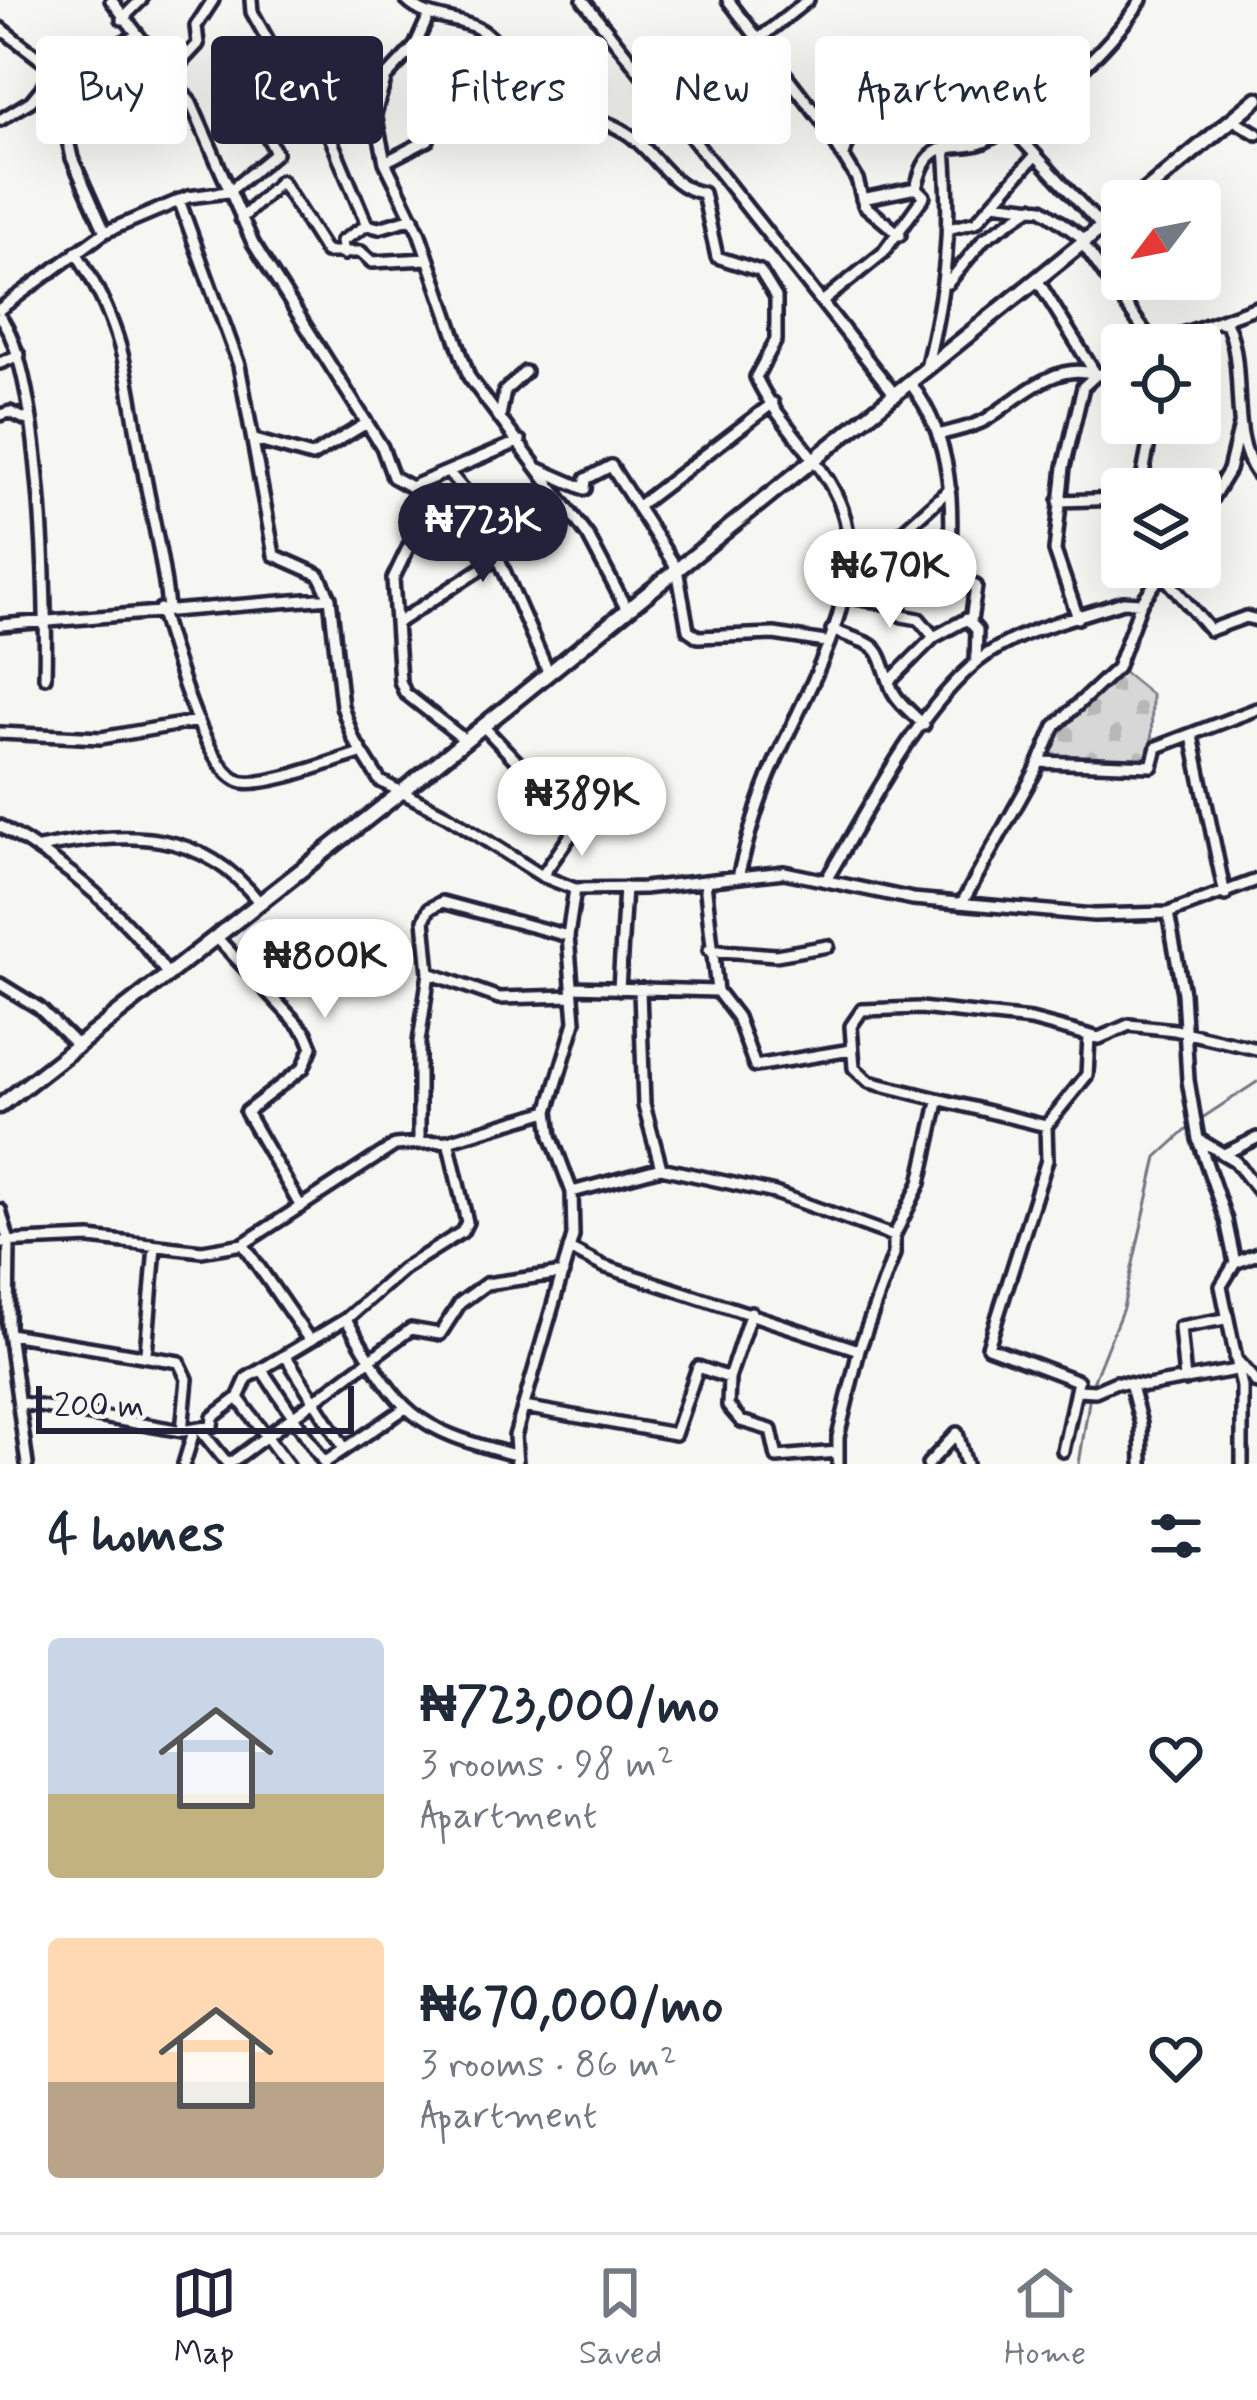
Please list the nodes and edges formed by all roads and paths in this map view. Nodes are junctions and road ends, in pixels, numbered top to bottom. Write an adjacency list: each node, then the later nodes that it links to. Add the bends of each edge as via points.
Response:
1 (111, 0): 11 (street)
2 (141, 0): 11 (street)
3 (213, 0): 17 (street)
4 (251, 0): 14 (street)
5 (406, 0): 10 (street)
6 (584, 0): 38 (street)
7 (728, 0): 15 (street)
8 (808, 0): 16 (street)
9 (1141, 0): 19 (street)
10 (429, 15): 37 (street, via 415,46 386,77 374,114); 42 (street, via 480,29 530,92 630,134 681,188)
11 (122, 19): 13 (street)
12 (0, 28): 18 (street)
13 (133, 36)
14 (265, 36)
15 (758, 36)
16 (763, 36)
17 (187, 56)
18 (36, 59)
19 (1090, 60)
20 (791, 81): 35 (street)
21 (36, 95): 25 (street)
22 (187, 98): 41 (street)
23 (1257, 99): 24 (main road)
24 (1232, 119): 26 (street); 39 (main road)
25 (0, 120)
26 (1257, 134)
27 (69, 144): 54 (street)
28 (275, 144): 41 (street, via 279,149)
29 (333, 144): 50 (street)
30 (420, 144): 37 (street)
31 (847, 144): 35 (street)
32 (974, 144): 34 (street)
33 (1024, 144): 36 (street)
34 (945, 148): 40 (street, via 921,168); 52 (street)
35 (844, 155): 43 (street)
36 (1034, 157): 45 (street); 51 (street)
37 (386, 162): 47 (street)
38 (718, 173): 42 (street); 62 (street)
39 (1160, 180)
40 (916, 188): 43 (street); 55 (street, via 925,196)
41 (229, 192): 44 (street); 48 (street)
42 (703, 193): 76 (street, via 717,257 760,272 776,297 776,340 756,377)
43 (862, 199): 55 (street)
44 (179, 200): 54 (street); 84 (street, via 239,365)
45 (992, 205): 46 (street); 49 (street); 52 (street, via 976,222)
46 (1032, 207): 49 (street); 56 (street)
47 (413, 218): 50 (street); 59 (street)
48 (241, 219): 58 (street, via 281,182 320,248); 81 (street)
49 (1015, 223): 61 (street, via 984,239)
50 (367, 224): 58 (street, via 342,241)
51 (1101, 227)
52 (952, 228): 61 (street)
53 (1101, 229): 56 (main road)
54 (105, 232): 57 (street)
55 (900, 236): 62 (street)
56 (1085, 242): 60 (main road); 66 (street)
57 (76, 252): 64 (street); 105 (street, via 116,321 129,370 164,558)
58 (344, 254): 59 (street, via 361,252 372,262)
59 (427, 259): 80 (street, via 470,377)
60 (1038, 281): 71 (main road); 73 (street)
61 (947, 284): 71 (street)
62 (822, 302): 75 (street)
63 (1257, 307): 65 (street)
64 (0, 313): 68 (street)
65 (1219, 322): 67 (street); 79 (street, via 1236,344)
66 (1140, 324)
67 (1213, 324)
68 (19, 355): 69 (street); 78 (street)
69 (0, 363)
70 (525, 372): 80 (street, via 505,392)
71 (924, 374): 74 (main road)
72 (1101, 374): 73 (street)
73 (1096, 375): 83 (street, via 1074,369 1019,393 983,422); 94 (street, via 1083,387)
74 (911, 384): 75 (main road); 83 (street)
75 (896, 396): 86 (main road)
76 (773, 403): 86 (street); 95 (street)
77 (0, 415): 78 (street)
78 (27, 420): 107 (street)
79 (1243, 420): 82 (street); 89 (street); 90 (street)
80 (501, 422): 85 (street)
81 (367, 423): 84 (street, via 312,456); 91 (street, via 393,477)
82 (1257, 427)
83 (942, 434): 92 (street)
84 (255, 440): 101 (street, via 274,555 319,575)
85 (520, 441): 87 (street); 88 (street)
86 (814, 462): 97 (main road); 100 (street, via 844,513)
87 (536, 468): 95 (street, via 585,489 586,479 611,466); 104 (street, via 588,536)
88 (450, 474): 91 (street); 96 (street, via 474,502)
89 (1257, 474)
90 (1221, 483)
91 (418, 485): 110 (street, via 420,524 393,579)
92 (951, 489): 103 (street, via 902,532); 109 (street, via 949,574 976,586)
93 (1101, 500): 94 (street)
94 (1059, 501): 106 (street, via 1055,551)
95 (637, 507): 97 (street)
96 (496, 559): 110 (street); 116 (street)
97 (677, 569): 104 (main road); 114 (street, via 688,630 698,637)
98 (1152, 588): 102 (street)
99 (1178, 588): 108 (street, via 1210,630)
100 (844, 596): 103 (street); 112 (street)
101 (330, 598): 105 (street); 126 (street, via 342,706)
102 (1141, 603): 106 (street); 127 (street, via 1117,668 1069,707)
103 (899, 606): 113 (street)
104 (626, 608): 116 (main road)
105 (164, 609): 107 (street); 120 (street, via 181,687)
106 (1078, 618): 115 (street)
107 (47, 620): 111 (street); 117 (street)
108 (1257, 620)
109 (971, 622): 113 (street); 115 (street)
110 (397, 623): 125 (street, via 405,693)
111 (0, 625)
112 (832, 630): 114 (street); 118 (street, via 872,645 887,660)
113 (934, 637): 118 (street)
114 (825, 642): 136 (street, via 752,819)
115 (976, 662): 121 (street)
116 (550, 674): 122 (main road)
117 (45, 677)
118 (890, 681): 121 (street)
119 (1257, 710): 124 (street)
120 (199, 721): 123 (street, via 101,738); 126 (street, via 232,777 244,783)
121 (924, 725): 137 (street)
122 (483, 726): 125 (main road); 129 (street)
123 (0, 733)
124 (1192, 736): 127 (street, via 1157,747 1152,766); 142 (street)
125 (466, 741): 128 (main road)
126 (361, 753): 128 (street)
127 (1040, 762): 144 (street)
128 (400, 794): 135 (street); 143 (main road)
129 (564, 800)
130 (571, 823): 135 (street)
131 (0, 826): 133 (street)
132 (60, 844): 133 (street); 134 (street); 143 (street, via 179,844 218,857)
133 (39, 848): 134 (street)
134 (61, 863): 151 (street, via 111,906)
135 (542, 876): 141 (street)
136 (738, 877): 137 (street, via 784,872); 139 (street)
137 (826, 880): 144 (street)
138 (1257, 880): 142 (street)
139 (705, 882): 140 (street); 149 (street)
140 (625, 888): 141 (street); 153 (street)
141 (574, 889): 146 (street)
142 (1225, 895): 145 (street)
143 (260, 902): 147 (main road)
144 (962, 904): 145 (street)
145 (1168, 913): 157 (street)
146 (568, 935): 150 (street, via 433,902 424,920); 155 (street)
147 (217, 938): 151 (main road); 174 (street, via 311,1047 303,1068 246,1112)
148 (828, 946): 149 (street, via 776,955)
149 (709, 950): 154 (street)
150 (429, 974): 155 (street, via 499,998); 169 (street, via 418,1042)
151 (168, 975): 159 (main road)
152 (0, 984): 159 (street)
153 (619, 988): 155 (street); 156 (street)
154 (717, 991): 156 (street); 161 (street, via 737,1017 754,1066)
155 (572, 992): 164 (street, via 572,1034)
156 (640, 992): 171 (street, via 644,1105)
157 (1186, 1031): 158 (street, via 1129,1025); 160 (street); 167 (street)
158 (1089, 1036): 161 (street, via 1031,1020 885,1007 855,1016); 165 (street, via 1087,1075)
159 (78, 1046): 163 (main road)
160 (1257, 1049)
161 (851, 1050): 162 (street, via 868,1082)
162 (938, 1102): 165 (street); 176 (street, via 920,1184)
163 (0, 1106)
164 (548, 1111): 168 (street); 173 (street)
165 (1046, 1126): 198 (street, via 1047,1160 988,1347 1072,1375)
166 (1257, 1138): 170 (street)
167 (1198, 1139): 170 (street); 182 (street)
168 (448, 1141): 169 (street); 185 (street, via 467,1222 462,1232)
169 (419, 1143): 174 (street, via 377,1154)
170 (1224, 1154): 172 (street)
171 (661, 1168): 173 (street); 176 (street, via 775,1193)
172 (1257, 1189)
173 (572, 1192): 180 (street)
174 (301, 1207): 178 (street)
175 (0, 1210): 177 (street)
176 (894, 1237): 189 (street)
177 (5, 1242): 179 (street, via 90,1238); 187 (street)
178 (242, 1244): 179 (street); 188 (street)
179 (155, 1247): 190 (street)
180 (569, 1249): 183 (street); 184 (street)
181 (1257, 1254): 182 (street)
182 (1234, 1263): 186 (street, via 1221,1286)
183 (563, 1273): 192 (street, via 486,1284 460,1303 440,1334 410,1329); 203 (street)
184 (751, 1312): 189 (street); 195 (street)
185 (346, 1319): 188 (street); 192 (street)
186 (1225, 1319): 193 (street); 196 (street, via 1180,1327)
187 (9, 1334): 190 (street); 202 (street)
188 (308, 1337): 191 (street)
189 (859, 1350): 210 (street)
190 (146, 1353): 206 (street, via 179,1363)
191 (285, 1355): 194 (street); 201 (street)
192 (368, 1356): 201 (street); 204 (street)
193 (1236, 1364): 196 (street); 197 (street); 220 (street)
194 (262, 1370): 200 (street, via 240,1386); 205 (street)
195 (729, 1378): 203 (street, via 698,1367 675,1434); 210 (street, via 728,1406 741,1421 771,1430 777,1457)
196 (1185, 1380): 199 (street)
197 (1257, 1383)
198 (1078, 1390): 199 (street, via 1117,1382); 209 (street)
199 (1134, 1392): 219 (street)
200 (238, 1398): 206 (street); 207 (street)
201 (314, 1399): 205 (street); 208 (street)
202 (22, 1403): 206 (street); 213 (street)
203 (524, 1407): 211 (street)
204 (404, 1409): 208 (street); 211 (street)
205 (295, 1414): 207 (street); 212 (street)
206 (193, 1431): 214 (street); 215 (street)
207 (264, 1440): 215 (street); 216 (street)
208 (345, 1448): 212 (street)
209 (1064, 1451)
210 (838, 1458)
211 (516, 1460)
212 (324, 1463)
213 (26, 1464)
214 (184, 1464)
215 (228, 1464)
216 (287, 1464)
217 (928, 1464): 218 (street, via 957,1433)
218 (966, 1464)
219 (1142, 1464)
220 (1242, 1464)

